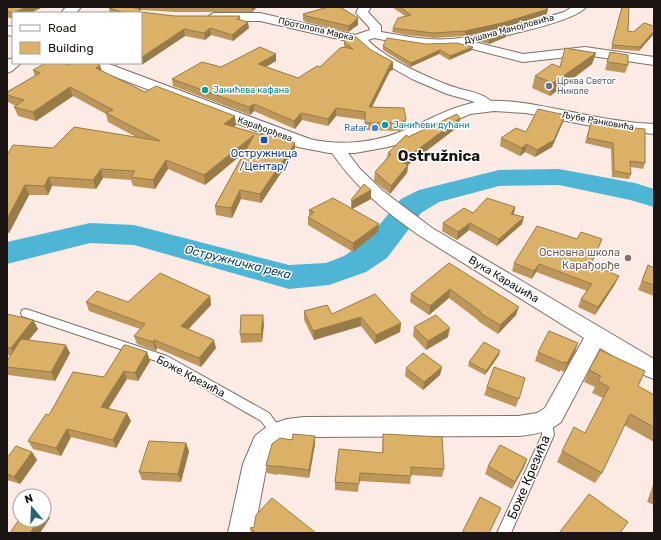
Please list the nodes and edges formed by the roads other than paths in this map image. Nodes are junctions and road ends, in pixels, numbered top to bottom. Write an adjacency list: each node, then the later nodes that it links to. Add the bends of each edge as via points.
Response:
1 (365, 7): 4 (street, via 362,13 375,26 376,31)
2 (580, 7): 6 (street, Душана Манојловића, via 568,14 538,23)
3 (203, 17): 5 (street, Протопопа Марка, via 260,17)
4 (373, 34): 5 (street, Протопопа Марка); 6 (street, Протопопа Марка, via 429,43)
5 (360, 38): 9 (street, via 369,48 411,72)
6 (459, 42): 7 (street, Протопопа Марка, via 523,58 585,51)
7 (654, 61)
8 (95, 64): 11 (street, Карађорђева, via 304,143)
9 (488, 106): 10 (street, Љубе Ранковића, via 517,107 607,124); 11 (street, Љубе Ранковића, via 461,112 405,137 383,143)
10 (654, 129)
11 (337, 148): 13 (street, Вука Караџића, via 391,207 426,232)
12 (26, 313): 16 (lane, Боже Крезића, via 163,359 265,417)
13 (596, 335): 14 (street, Вука Караџића); 15 (street, Боже Крезића, via 553,415)
14 (654, 369)
15 (547, 420): 16 (street, Боже Крезића, via 518,426 304,427); 18 (lane, Боже Крезића, via 548,435)
16 (277, 432): 17 (street, via 263,444 255,464)
17 (241, 533)
18 (504, 533)

